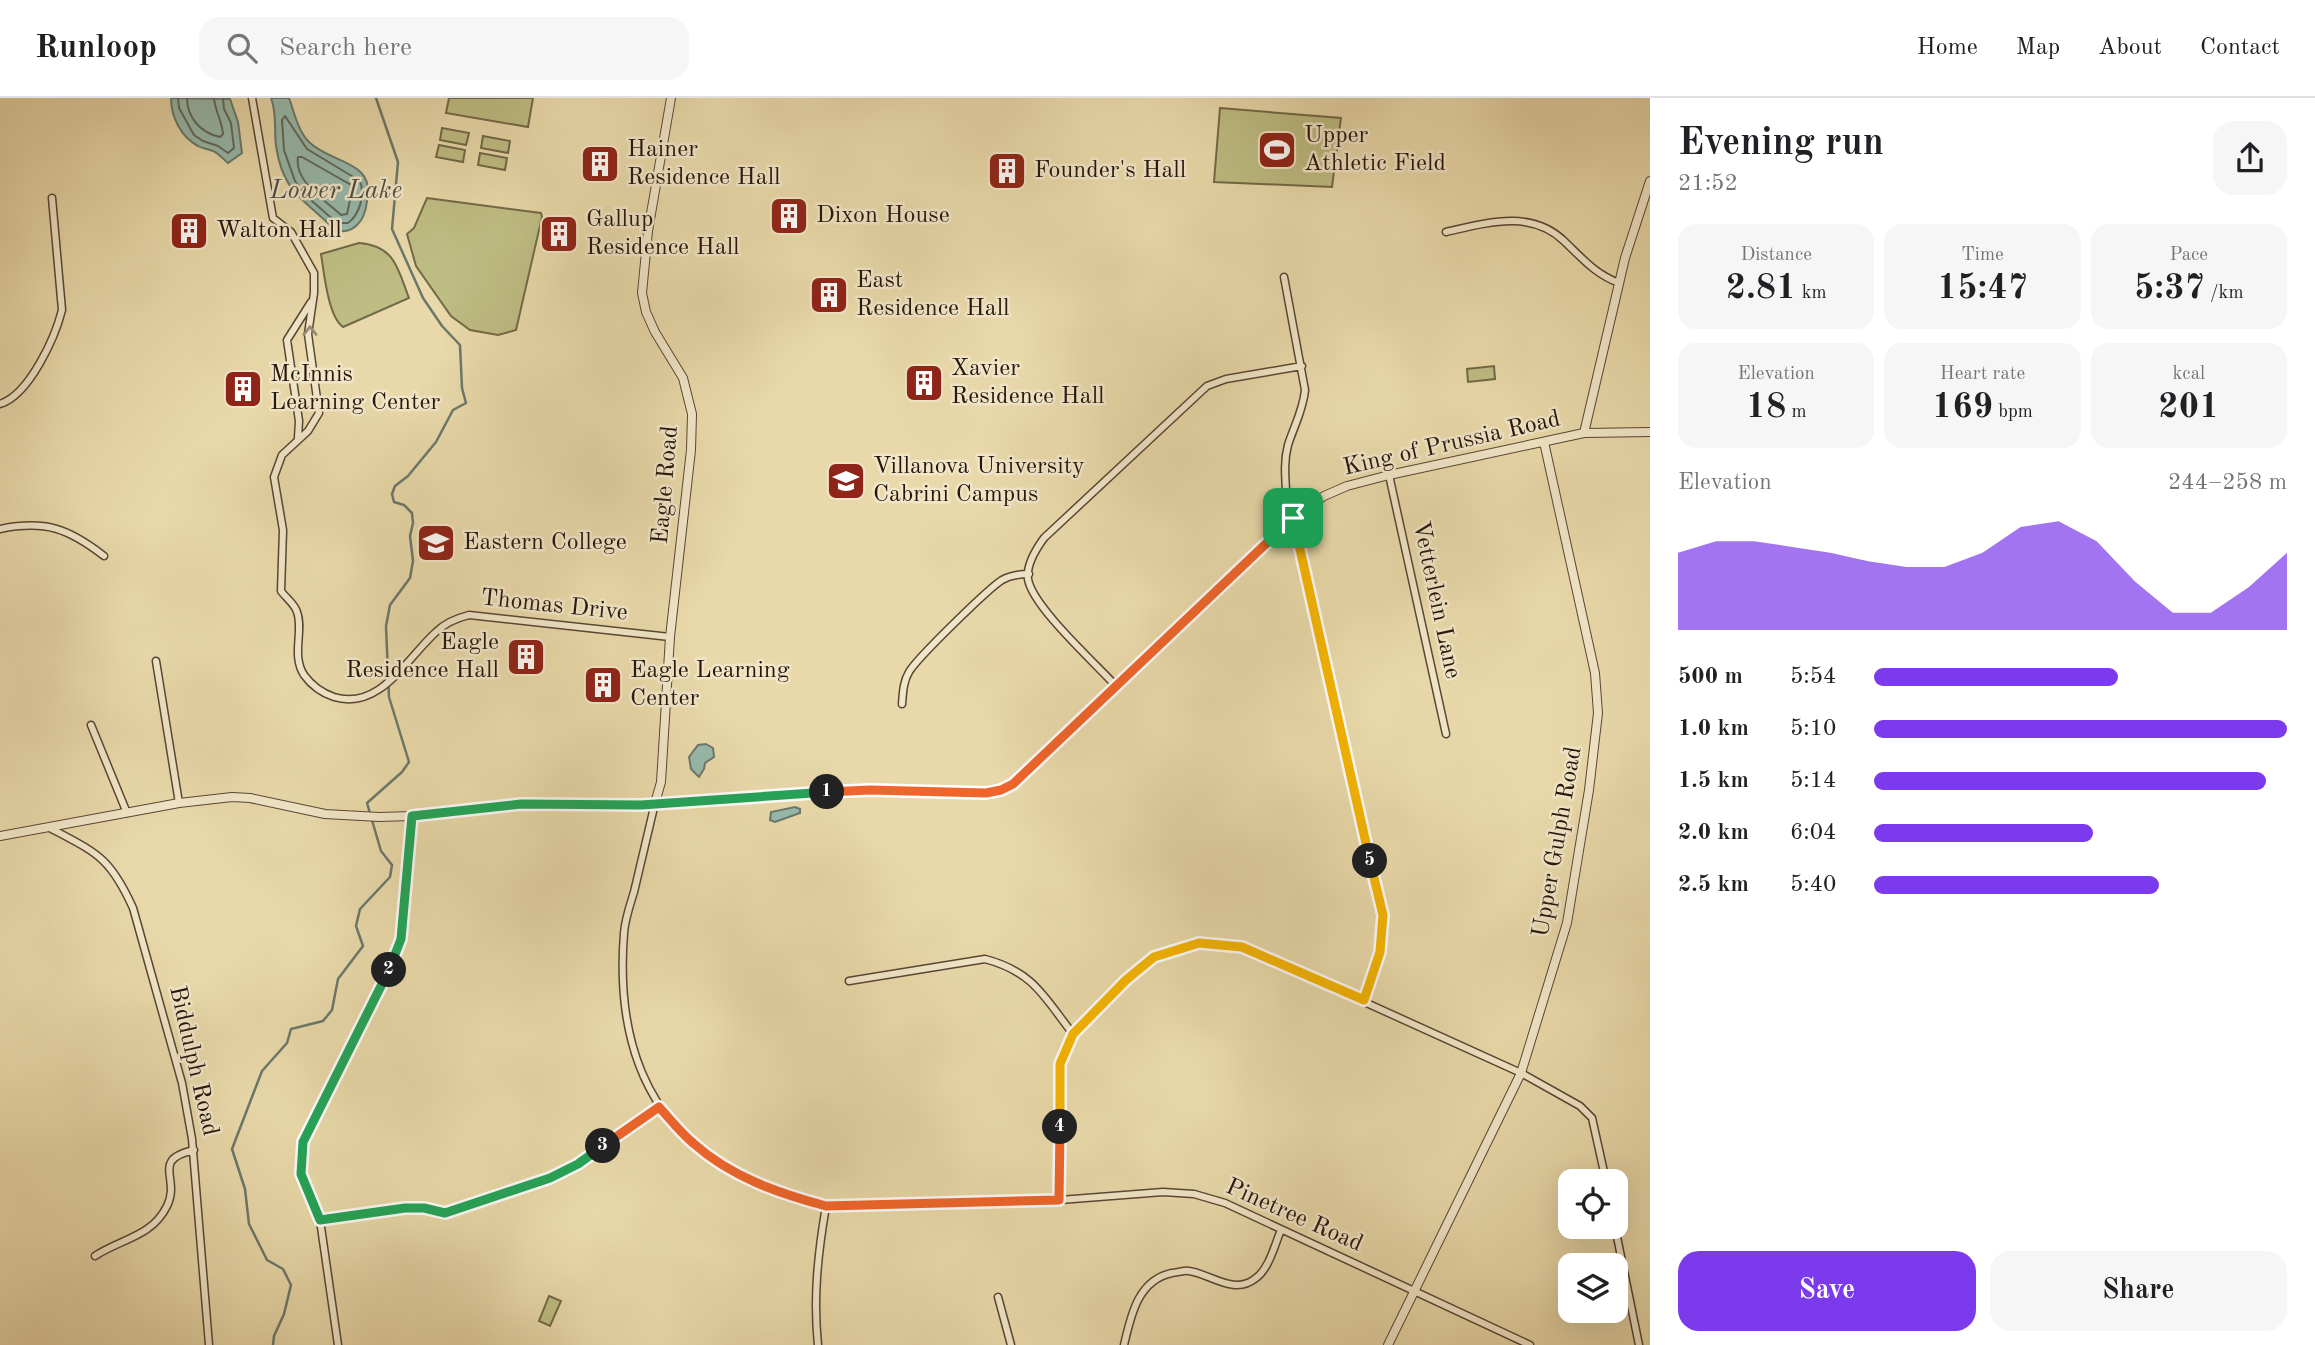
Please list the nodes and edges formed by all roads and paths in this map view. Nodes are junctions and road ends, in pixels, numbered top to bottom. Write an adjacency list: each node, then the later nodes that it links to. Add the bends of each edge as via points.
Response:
1 (252, 98): 8 (street, Thomas Drive, via 273,218 291,232 307,258 314,273)
2 (671, 98): 20 (street, Eagle Road, via 642,293 655,332 683,378 692,414)
3 (1650, 181): 7 (street)
4 (52, 198): 10 (street, via 62,310 50,345 22,389)
5 (1446, 232): 7 (street, via 1488,223 1537,224 1563,239 1597,273)
6 (1284, 277): 9 (street)
7 (1619, 283): 12 (street)
8 (313, 300): 13 (street, via 287,340 299,421); 13 (street, Thomas Drive, one-way to 8, via 319,413 308,334)
9 (1301, 366): 16 (street, via 1304,404 1284,461); 19 (street, via 1207,386 1044,538 1036,548)
10 (0, 404)
11 (1650, 432): 12 (street, King of Prussia Road)
12 (1584, 433): 14 (street, King of Prussia Road)
13 (297, 439): 20 (street, Thomas Drive, via 282,456 274,477 284,530 281,591 298,613 297,652 303,674 321,693 344,700 381,689 438,630 469,615)
14 (1544, 442): 15 (street, King of Prussia Road); 35 (street, Upper Gulph Road, via 1595,673 1598,713 1567,923)
15 (1389, 475): 16 (street, King of Prussia Road, via 1346,486); 25 (street, Vetterlein Lane)
16 (1293, 518): 22 (street, King of Prussia Road); 33 (street, via 1383,915 1380,952)
17 (0, 529): 18 (street, via 46,525 73,535)
18 (104, 556)
19 (1029, 574): 22 (street, via 1038,602); 23 (street, via 999,582 937,641 910,669)
20 (670, 637): 27 (street, Eagle Road, via 667,717)
21 (156, 662): 26 (street)
22 (1115, 685): 27 (street, King of Prussia Road, via 1028,771 1001,790 964,794 833,791)
23 (902, 704)
24 (91, 725): 28 (street)
25 (1446, 734)
26 (179, 803): 28 (street, King of Prussia Road); 29 (street, King of Prussia Road, via 250,798 326,814)
27 (656, 803): 29 (street, King of Prussia Road, via 521,804); 36 (street, Pinetree Road, via 624,931 623,999 632,1050)
28 (127, 813): 30 (street, King of Prussia Road)
29 (412, 816): 41 (street, via 401,939 394,960 303,1142 301,1174)
30 (50, 828): 31 (street, King of Prussia Road); 37 (street, Biddulph Road, via 108,863 133,908 182,1083)
31 (0, 836)
32 (849, 981): 34 (street, via 985,960 1004,964 1030,979)
33 (1364, 1000): 34 (street, via 1242,947 1199,943 1154,957); 35 (street)
34 (1073, 1034): 39 (street, via 1060,1064)
35 (1521, 1073): 38 (street, via 1580,1105 1592,1118); 45 (street, Upper Gulph Road)
36 (659, 1107): 40 (street, Pinetree Road, via 693,1144 736,1174 789,1197); 41 (street, via 578,1164 460,1210 445,1213 405,1208)
37 (194, 1150): 44 (street, via 176,1154 170,1161 167,1205 157,1218 139,1236); 47 (street, Biddulph Road)
38 (1603, 1169)
39 (1059, 1200): 40 (street, Pinetree Road); 42 (street, Pinetree Road, via 1194,1194 1225,1203)
40 (826, 1206): 49 (street, via 814,1308)
41 (320, 1220): 48 (street)
42 (1281, 1230): 45 (street, Pinetree Road); 51 (street, via 1257,1278 1240,1285 1188,1271 1161,1276 1143,1290)
43 (1617, 1239): 54 (street)
44 (95, 1256)
45 (1412, 1292): 52 (street, Upper Gulph Road); 53 (street, Pinetree Road)
46 (998, 1297): 50 (street)
47 (209, 1345)
48 (338, 1345)
49 (818, 1345)
50 (1011, 1345)
51 (1124, 1345)
52 (1388, 1345)
53 (1530, 1345)
54 (1639, 1345)

